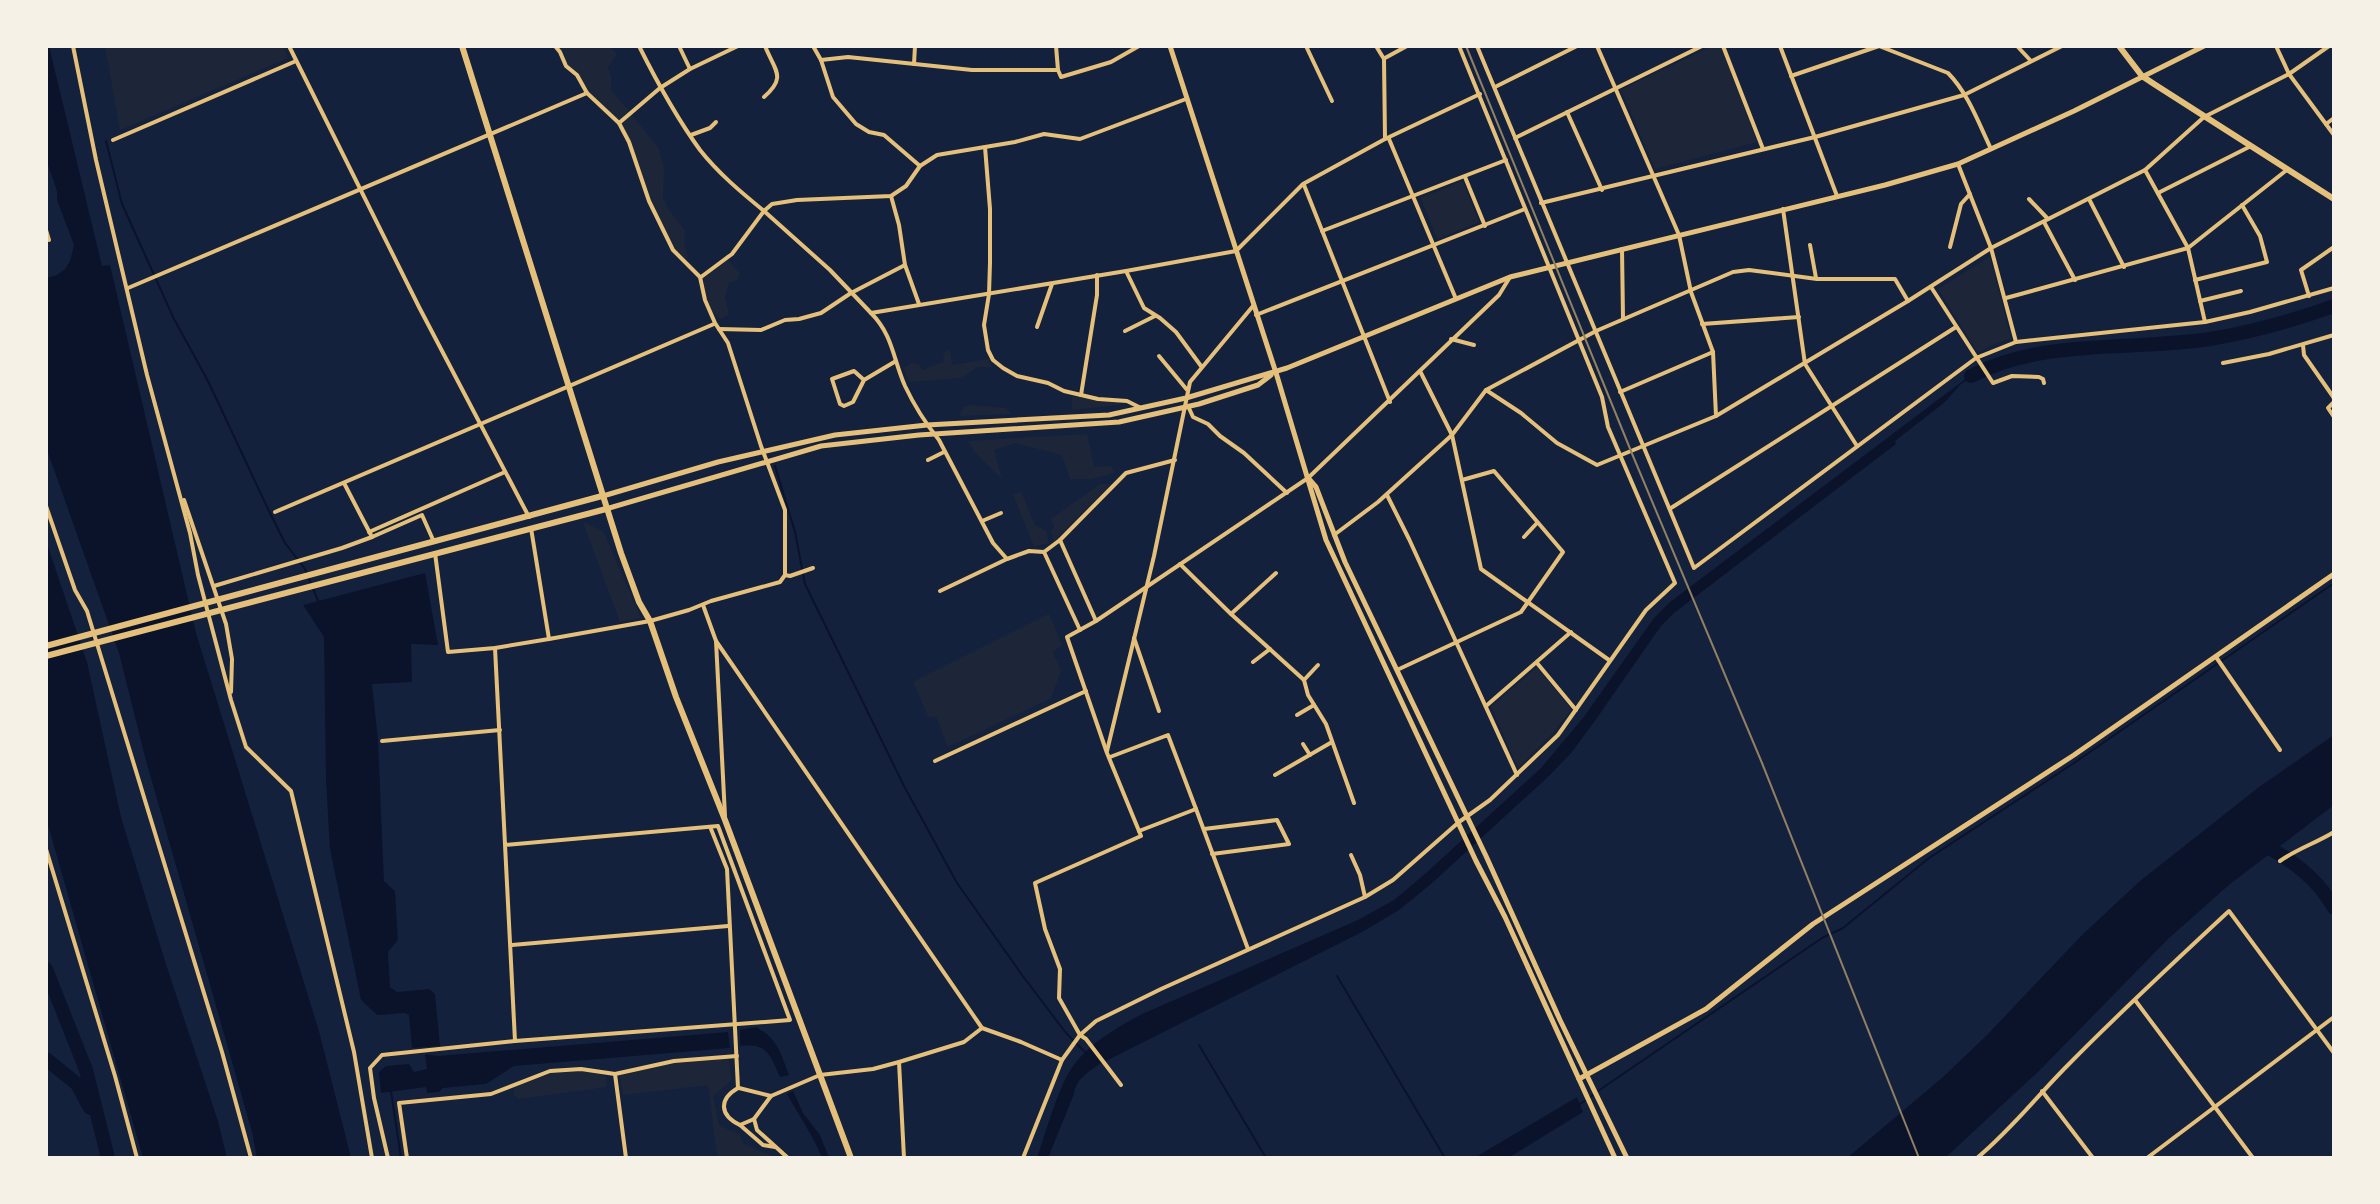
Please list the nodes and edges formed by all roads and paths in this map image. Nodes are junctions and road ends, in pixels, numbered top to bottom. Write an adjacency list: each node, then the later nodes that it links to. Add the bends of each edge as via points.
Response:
1 (73, 46): 120 (street)
2 (289, 46): 33 (street)
3 (462, 46): 58 (main road)
4 (555, 46): 44 (street)
5 (639, 46): 42 (street)
6 (679, 46): 36 (street)
7 (738, 46): 36 (street)
8 (765, 46): 47 (street, via 779,79)
9 (813, 46): 32 (street)
10 (915, 46): 35 (street)
11 (1056, 46): 37 (street)
12 (1139, 46): 37 (street, via 1111,62 1061,77)
13 (1170, 46): 48 (street)
14 (1306, 46): 49 (street)
15 (1376, 46): 31 (street)
16 (1407, 46): 31 (street)
17 (1459, 46): 45 (street)
18 (1477, 46): 41 (street)
19 (1577, 46): 41 (street)
20 (1597, 46): 43 (street)
21 (1702, 46): 43 (street)
22 (1723, 46): 65 (street)
23 (1780, 46): 39 (street)
24 (1879, 46): 39 (street); 46 (street, via 1948,73)
25 (2017, 46): 34 (street)
26 (2062, 46): 34 (street)
27 (2119, 46): 40 (main road)
28 (2204, 46): 40 (street)
29 (2276, 46): 38 (street)
30 (2329, 46): 38 (street)
31 (1384, 59): 61 (street)
32 (821, 60): 35 (street, via 848,57); 69 (street, via 833,97 856,124 884,135)
33 (296, 61): 62 (street); 75 (street)
34 (2031, 61): 46 (street)
35 (914, 64): 37 (street)
36 (690, 69): 42 (street)
37 (1058, 70)
38 (2289, 74): 51 (street); 55 (street)
39 (1791, 76): 59 (street)
40 (2142, 76): 51 (main road); 66 (street)
41 (1495, 87): 60 (street)
42 (660, 88): 54 (street); 56 (street)
43 (1615, 88): 50 (street); 73 (street)
44 (587, 93): 54 (street); 58 (street)
45 (1480, 94): 61 (street); 67 (street)
46 (1964, 95): 59 (street); 66 (street)
47 (764, 97)
48 (1186, 99): 64 (street, via 1080,139 1044,134); 103 (street)
49 (1332, 101)
50 (1567, 111): 60 (street); 76 (street)
51 (2204, 117): 63 (main road); 71 (street)
52 (2334, 118): 55 (street)
53 (716, 122): 56 (street)
54 (619, 123): 111 (street, via 673,250)
55 (2326, 124): 57 (street)
56 (691, 135): 89 (street)
57 (2334, 135)
58 (489, 136): 75 (street); 165 (main road)
59 (1815, 137): 65 (street); 81 (street)
60 (1515, 138): 85 (street)
61 (1387, 139): 74 (street); 80 (street)
62 (113, 140)
63 (2251, 146): 70 (main road); 77 (street)
64 (985, 147): 69 (street, via 937,155); 125 (street)
65 (1763, 149): 73 (street)
66 (1991, 149): 68 (street)
67 (1506, 160): 72 (street); 87 (street)
68 (1958, 164): 78 (street); 81 (street)
69 (920, 166): 79 (street)
70 (2288, 169): 84 (main road); 86 (street)
71 (2145, 170): 77 (street); 83 (street)
72 (1465, 177): 80 (street); 91 (street)
73 (1655, 177): 76 (street); 94 (street)
74 (1303, 184): 93 (street); 103 (street)
75 (361, 190): 120 (street); 177 (street)
76 (1602, 190): 85 (street)
77 (2158, 193): 101 (street)
78 (1970, 194): 98 (street, via 1961,204); 100 (street)
79 (891, 196): 89 (street, via 797,200 772,204); 105 (street)
80 (1415, 196): 93 (street); 96 (street)
81 (1837, 196): 88 (street)
82 (2029, 199): 90 (street)
83 (2089, 199): 90 (street); 107 (street)
84 (2334, 199)
85 (1541, 203): 104 (street)
86 (2242, 205): 101 (street); 115 (street, via 2260,236 2267,262)
87 (1525, 209): 91 (street); 106 (street)
88 (1783, 209): 94 (street); 110 (street)
89 (764, 211): 111 (street, via 732,254); 124 (street)
90 (2046, 220): 100 (street); 114 (street)
91 (1485, 226): 96 (street)
92 (46, 230): 95 (street)
93 (1322, 231): 116 (street)
94 (1679, 235): 102 (street); 123 (street)
95 (49, 240)
96 (1435, 245): 116 (street); 129 (street)
97 (1810, 245): 113 (street)
98 (1950, 247)
99 (2334, 247): 127 (street, via 2301,270)
100 (1991, 248): 119 (street); 128 (street)
101 (2188, 248): 107 (street); 115 (street)
102 (1622, 249): 104 (street); 138 (street)
103 (1236, 251): 108 (street); 133 (street)
104 (1567, 262): 106 (street); 146 (street)
105 (905, 265): 124 (street); 132 (street)
106 (1548, 267): 112 (street); 150 (street)
107 (2124, 267): 114 (street)
108 (1126, 271): 109 (street); 136 (street, via 1144,308)
109 (1097, 275): 117 (street); 168 (street)
110 (1793, 276): 113 (street); 123 (street, via 1733,272); 137 (street)
111 (700, 277): 140 (street)
112 (1510, 277): 118 (street); 126 (street)
113 (1817, 279): 130 (street, via 1895,279)
114 (2075, 280): 128 (street)
115 (2195, 280): 131 (street)
116 (1342, 281): 135 (street); 148 (street)
117 (1052, 283): 125 (street); 142 (street)
118 (1488, 285): 126 (street, via 1496,286); 129 (street)
119 (1931, 287): 130 (street); 143 (street)
120 (128, 288): 190 (street)
121 (2334, 288): 127 (street)
122 (2241, 291): 131 (street)
123 (1691, 292): 138 (street); 141 (street)
124 (851, 293): 134 (street); 144 (street, via 821,313 761,330)
125 (989, 294): 132 (street); 168 (street, via 984,325 993,360 1017,376)
126 (1499, 295): 149 (street)
127 (2309, 296): 139 (street)
128 (2006, 298): 151 (street)
129 (1456, 299): 148 (street)
130 (1908, 301): 159 (street)
131 (2200, 301): 139 (street)
132 (919, 304): 134 (street)
133 (1253, 306): 135 (street); 160 (street)
134 (871, 313): 157 (street, via 886,331)
135 (1256, 315): 162 (street)
136 (1156, 316): 145 (street); 160 (street, via 1176,332)
137 (1799, 317): 141 (street); 159 (street)
138 (1623, 319): 146 (street)
139 (2205, 322): 151 (street)
140 (715, 323): 144 (street); 165 (street)
141 (1702, 324): 154 (street)
142 (1037, 327)
143 (1956, 327): 156 (street); 173 (street)
144 (719, 329): 183 (street)
145 (1125, 331)
146 (1596, 331): 150 (street); 167 (street)
147 (2334, 335): 153 (street)
148 (1365, 337): 162 (street); 171 (street)
149 (1451, 339): 152 (street); 161 (street)
150 (1578, 340): 166 (street); 185 (street)
151 (2016, 342): 156 (street)
152 (1474, 345)
153 (2303, 345): 158 (street); 170 (street, via 2304,355)
154 (1713, 352): 167 (street); 175 (street)
155 (1159, 356): 169 (street)
156 (1977, 359): 164 (street, via 1993,383 2012,376 2039,377); 182 (street)
157 (896, 361): 163 (street); 178 (street)
158 (2223, 363)
159 (1805, 364): 173 (street); 175 (street)
160 (1201, 366): 169 (street)
161 (1420, 371): 171 (street); 180 (street)
162 (1275, 372): 169 (street); 172 (street, via 1258,385); 191 (street)
163 (864, 380): 163 (street, via 854,371 832,379 840,404 853,402)
164 (2044, 383)
165 (568, 386): 177 (street); 196 (main road)
166 (1486, 390): 180 (street); 185 (street, via 1557,443 1597,465)
167 (1620, 392): 181 (street)
168 (1081, 395): 174 (street, via 1127,401)
169 (1188, 395): 172 (street); 174 (street)
170 (2334, 400): 176 (street, via 2328,408)
171 (1390, 402): 191 (street)
172 (1186, 407): 179 (street, via 1119,422); 188 (street); 194 (street)
173 (1833, 407): 182 (street); 198 (street)
174 (1143, 409): 178 (street)
175 (1716, 416): 181 (street)
176 (2334, 417)
177 (480, 424): 189 (street); 193 (street)
178 (927, 425): 179 (street); 183 (street, via 835,435)
179 (934, 434): 184 (street); 186 (street, via 821,446)
180 (1452, 435): 192 (street); 195 (street)
181 (1644, 445): 185 (street); 198 (street)
182 (1857, 446): 198 (street, via 1694,568)
183 (763, 451): 186 (street); 196 (street)
184 (944, 452): 187 (street); 203 (street)
185 (1621, 455): 238 (street, via 1675,583 1646,610)
186 (767, 460): 199 (street); 218 (street, via 785,510)
187 (928, 460)
188 (1175, 460): 209 (street, via 1126,473); 220 (street)
189 (505, 472): 202 (street); 206 (street)
190 (175, 476): 219 (street); 245 (street)
191 (1308, 478): 194 (street); 207 (street); 265 (street, via 1326,540)
192 (1462, 480): 204 (street, via 1494,471); 222 (street, via 1481,569)
193 (344, 483): 200 (street); 206 (street)
194 (1287, 493): 214 (street)
195 (1387, 495): 207 (street); 232 (street)
196 (602, 496): 199 (main road); 202 (main road)
197 (46, 506): 303 (street, via 87,611)
198 (1671, 508)
199 (606, 509): 205 (main road); 225 (main road)
200 (275, 512)
201 (1001, 513): 203 (street)
202 (529, 517): 210 (main road)
203 (982, 521): 213 (street)
204 (1537, 523): 208 (street); 222 (street, via 1563,552)
205 (531, 528): 212 (main road); 230 (street)
206 (371, 534): 210 (street, via 422,515); 219 (street)
207 (1334, 536): 242 (street)
208 (1524, 537)
209 (1060, 540): 211 (street); 226 (street)
210 (434, 542): 233 (main road)
211 (1044, 552): 213 (street); 227 (street)
212 (435, 553): 234 (street, via 448,652); 236 (main road)
213 (1007, 559): 221 (street)
214 (1180, 564): 220 (street); 224 (street)
215 (810, 569): 218 (street)
216 (1276, 573): 224 (street)
217 (2334, 574): 237 (street)
218 (785, 575): 223 (street, via 780,582)
219 (214, 586): 245 (street, via 232,659)
220 (1145, 588): 226 (street); 229 (street)
221 (940, 591)
222 (1527, 602): 228 (street); 232 (street, via 1521,612)
223 (703, 605): 225 (street); 231 (street)
224 (1231, 614): 235 (street)
225 (650, 621): 230 (street); 264 (main road)
226 (1096, 621): 227 (street)
227 (1080, 630): 244 (street, via 1067,637)
228 (1571, 632): 238 (street); 240 (street)
229 (1134, 636): 249 (street); 256 (street)
230 (549, 639): 234 (street)
231 (716, 641): 264 (street); 282 (street)
232 (1455, 642): 242 (street); 247 (street)
233 (46, 646)
234 (495, 648): 251 (street)
235 (1270, 648): 239 (street); 243 (street)
236 (46, 656)
237 (2216, 656): 255 (street); 292 (street, via 1813,924 1706,1009)
238 (1610, 661): 248 (street)
239 (1253, 662)
240 (1536, 662): 247 (street); 248 (street)
241 (1318, 665): 243 (street)
242 (1397, 670): 263 (street)
243 (1304, 680): 246 (street)
244 (1086, 691): 256 (street); 258 (street)
245 (231, 700): 304 (street, via 246,747 291,791 354,1052)
246 (1314, 705): 250 (street); 253 (street)
247 (1486, 706): 260 (street)
248 (1576, 710): 260 (street)
249 (1159, 711)
250 (1297, 715)
251 (500, 730): 252 (street); 270 (street)
252 (382, 741)
253 (1332, 742): 257 (street); 261 (street)
254 (1303, 744): 257 (street)
255 (2280, 750)
256 (1108, 755): 262 (street, via 1168,735); 268 (street)
257 (1310, 755): 259 (street)
258 (935, 761)
259 (1275, 775)
260 (1517, 775): 263 (street)
261 (1354, 803)
262 (1196, 809): 267 (street); 268 (street)
263 (1466, 817): 265 (street); 292 (street)
264 (725, 820): 291 (main road)
265 (1460, 824): 275 (street); 293 (street)
266 (710, 828): 270 (street); 276 (street, via 727,869); 281 (street, via 718,826 790,1020)
267 (1204, 829): 272 (street); 272 (street, via 1277,820 1289,844)
268 (1139, 831): 284 (street, via 1141,836 1035,883 1060,969 1059,998)
269 (2334, 832): 274 (street)
270 (505, 845): 277 (street)
271 (46, 849): 302 (street)
272 (1212, 854): 278 (street)
273 (1351, 855): 275 (street)
274 (2280, 861)
275 (1365, 897): 278 (street)
276 (728, 926): 277 (street); 281 (street)
277 (511, 945): 285 (street)
278 (1248, 949): 284 (street, via 1096,1021)
279 (2135, 1000): 283 (street, via 2229,911); 296 (street); 298 (street)
280 (2334, 1017): 283 (street)
281 (736, 1025): 285 (street); 287 (street)
282 (982, 1028): 288 (street); 289 (street, via 964,1042)
283 (2316, 1029): 286 (street); 298 (street)
284 (1079, 1036): 288 (street); 294 (street)
285 (515, 1041): 305 (street, via 382,1055 370,1068)
286 (2334, 1053)
287 (737, 1056): 290 (street, via 674,1061); 295 (street)
288 (1062, 1060): 311 (street)
289 (899, 1062): 291 (street); 310 (street)
290 (615, 1074): 306 (street, via 550,1071 491,1094 399,1103); 307 (street)
291 (820, 1075): 297 (street); 309 (main road)
292 (1587, 1076): 293 (street); 313 (street)
293 (1579, 1079): 312 (street)
294 (1121, 1085)
295 (738, 1088): 297 (street); 300 (street, via 724,1104 731,1121)
296 (2042, 1091): 314 (street); 315 (street)
297 (771, 1096): 299 (street)
298 (2215, 1108): 316 (street); 317 (street)
299 (754, 1119): 300 (street); 301 (street, via 757,1130)
300 (740, 1125): 301 (street, via 763,1145)
301 (777, 1148): 308 (street)
302 (137, 1158)
303 (251, 1158)
304 (372, 1158)
305 (388, 1158)
306 (407, 1158)
307 (626, 1158)
308 (788, 1158)
309 (851, 1158)
310 (904, 1158)
311 (1023, 1158)
312 (1615, 1158)
313 (1627, 1158)
314 (1977, 1158)
315 (2093, 1158)
316 (2147, 1158)
317 (2253, 1158)

